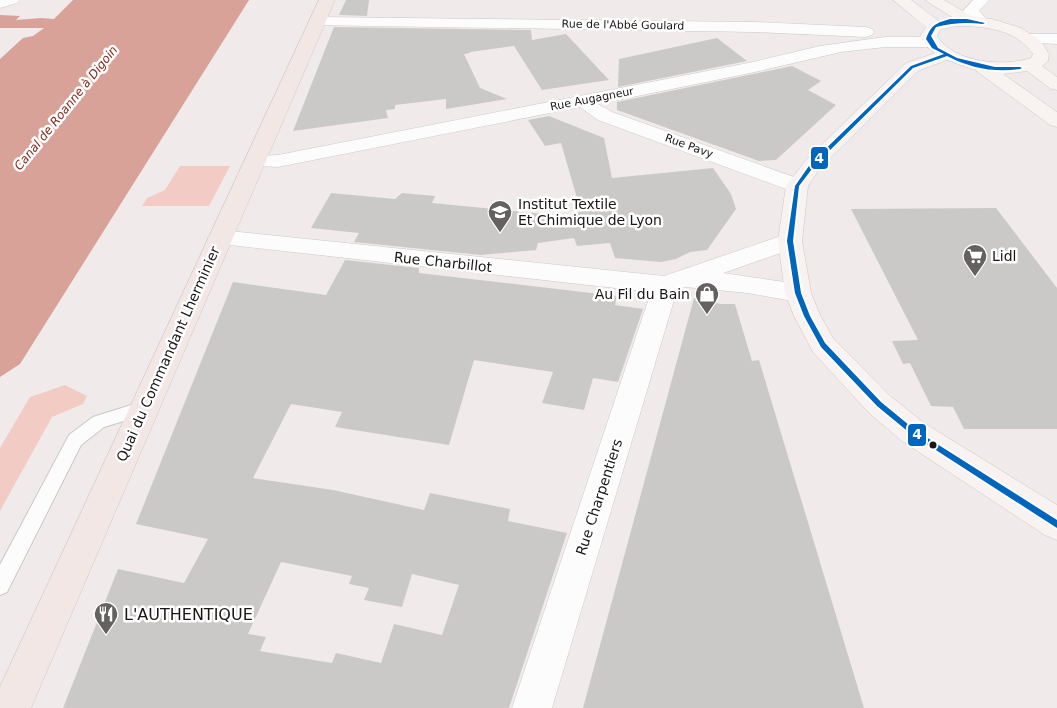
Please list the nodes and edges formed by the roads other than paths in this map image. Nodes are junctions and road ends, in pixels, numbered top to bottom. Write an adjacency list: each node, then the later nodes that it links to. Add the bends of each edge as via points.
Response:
1 (12, 0): 5 (street)
2 (901, 0): 9 (street)
3 (933, 0): 7 (street)
4 (982, 0): 7 (street, via 970,11)
5 (0, 3)
6 (322, 11): 9 (street, Rue de l'Abbé Goulard, via 754,27); 16 (main road, Quai du Commandant Lherminier)
7 (975, 22): 9 (street, via 944,22); 10 (street)
8 (1057, 38): 10 (street)
9 (935, 39): 12 (street); 14 (street, Rue Augagneur, via 842,47); 17 (street, via 912,67 812,164)
10 (1029, 39): 11 (street, via 1038,46 1041,54 1039,61)
11 (1031, 66): 12 (street, via 1017,69); 13 (street)
12 (982, 67): 15 (street)
13 (1057, 85)
14 (584, 100): 16 (street, Rue Augagneur, via 278,161); 17 (street, Rue Pavy, via 605,116)
15 (1057, 121)
16 (255, 161): 18 (main road, Quai du Commandant Lherminier)
17 (797, 186): 19 (street)
18 (220, 238): 20 (street, Rue Charbillot); 22 (main road, Quai du Commandant Lherminier)
19 (790, 241): 20 (street); 21 (street)
20 (674, 282): 21 (street, Rue Charbillot, via 748,284); 26 (street, Rue Charpentiers)
21 (798, 293): 23 (street, via 823,345 879,404 913,432)
22 (144, 408): 24 (lane, via 105,418 88,426 75,440); 25 (main road, Quai du Commandant Lherminier)
23 (1057, 524)
24 (0, 585)
25 (11, 708)
26 (532, 708)

